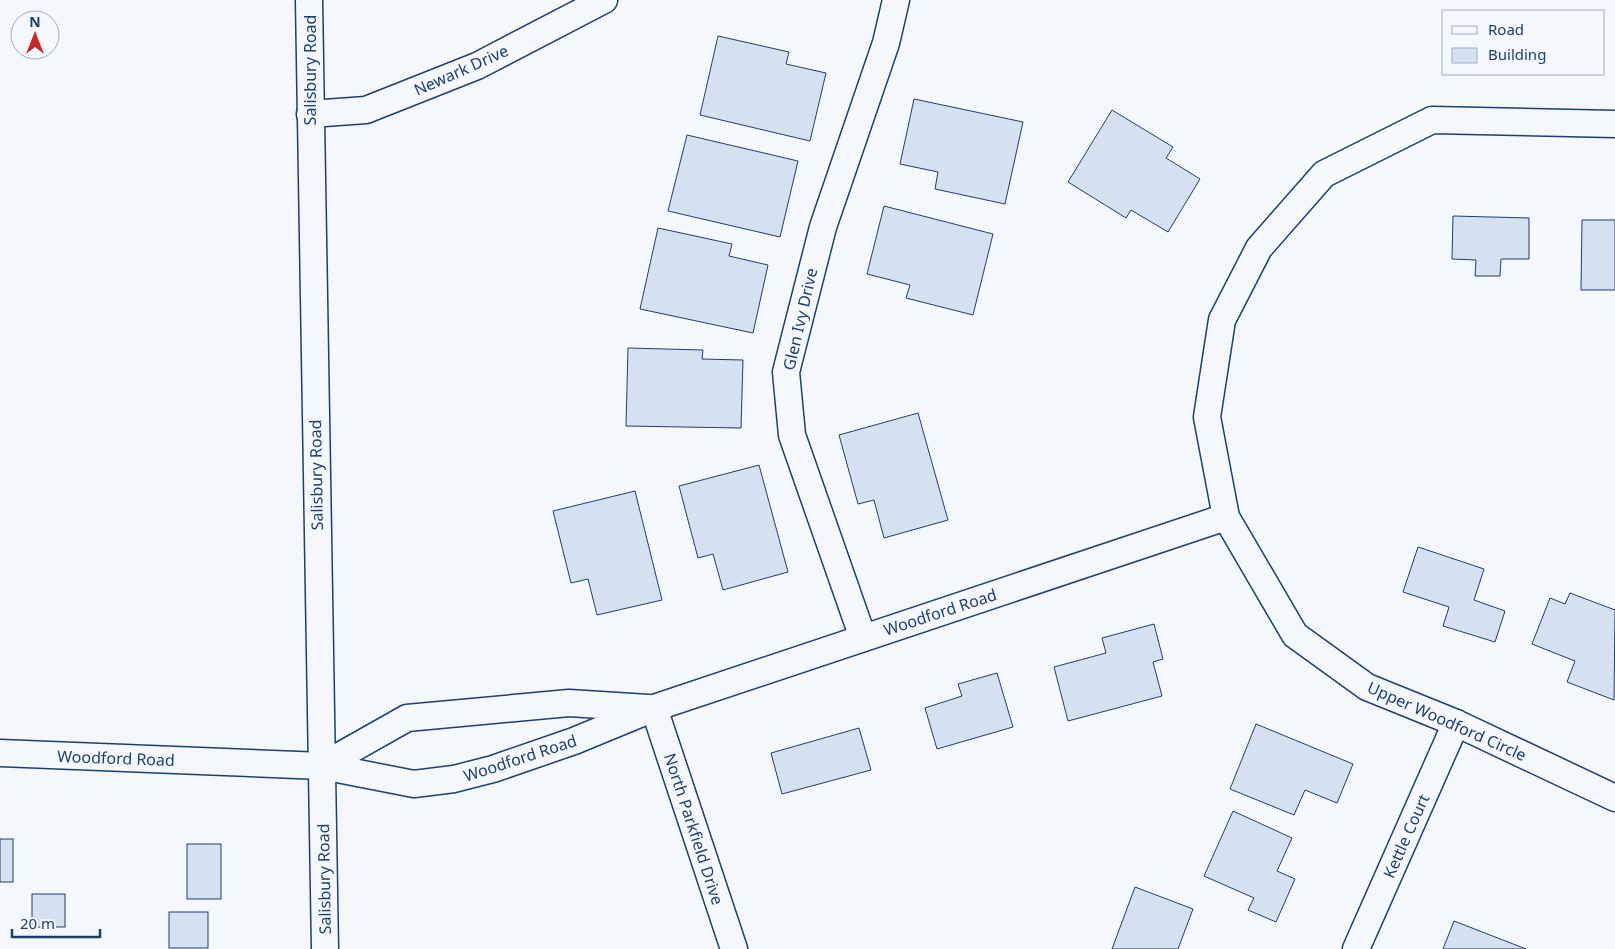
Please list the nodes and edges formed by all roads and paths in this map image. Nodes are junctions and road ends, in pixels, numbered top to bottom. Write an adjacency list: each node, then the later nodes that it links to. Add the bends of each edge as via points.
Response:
1 (310, 0): 4 (street, Salisbury Road)
2 (604, 0): 4 (street, Newark Drive, via 477,66 366,110)
3 (896, 0): 7 (street, Glen Ivy Drive, via 886,43 823,227 786,372 792,435)
4 (310, 114): 11 (street, Salisbury Road)
5 (1615, 124): 6 (street, Upper Woodford Circle, via 1432,120 1324,174 1258,248 1222,320 1208,417)
6 (1226, 517): 7 (street, Woodford Road); 9 (street, Upper Woodford Circle, via 1296,635 1367,687)
7 (863, 638): 8 (street, Woodford Road)
8 (654, 708): 11 (street, Woodford Road, via 569,703 407,718); 11 (street, Woodford Road, via 542,752 454,779 414,784); 14 (street, North Parkfield Drive)
9 (1456, 723): 12 (street, Upper Woodford Circle); 15 (street, Kettle Court)
10 (0, 753): 11 (street, Woodford Road)
11 (322, 766): 13 (street, Salisbury Road)
12 (1615, 798)
13 (325, 949)
14 (734, 949)
15 (1356, 949)

